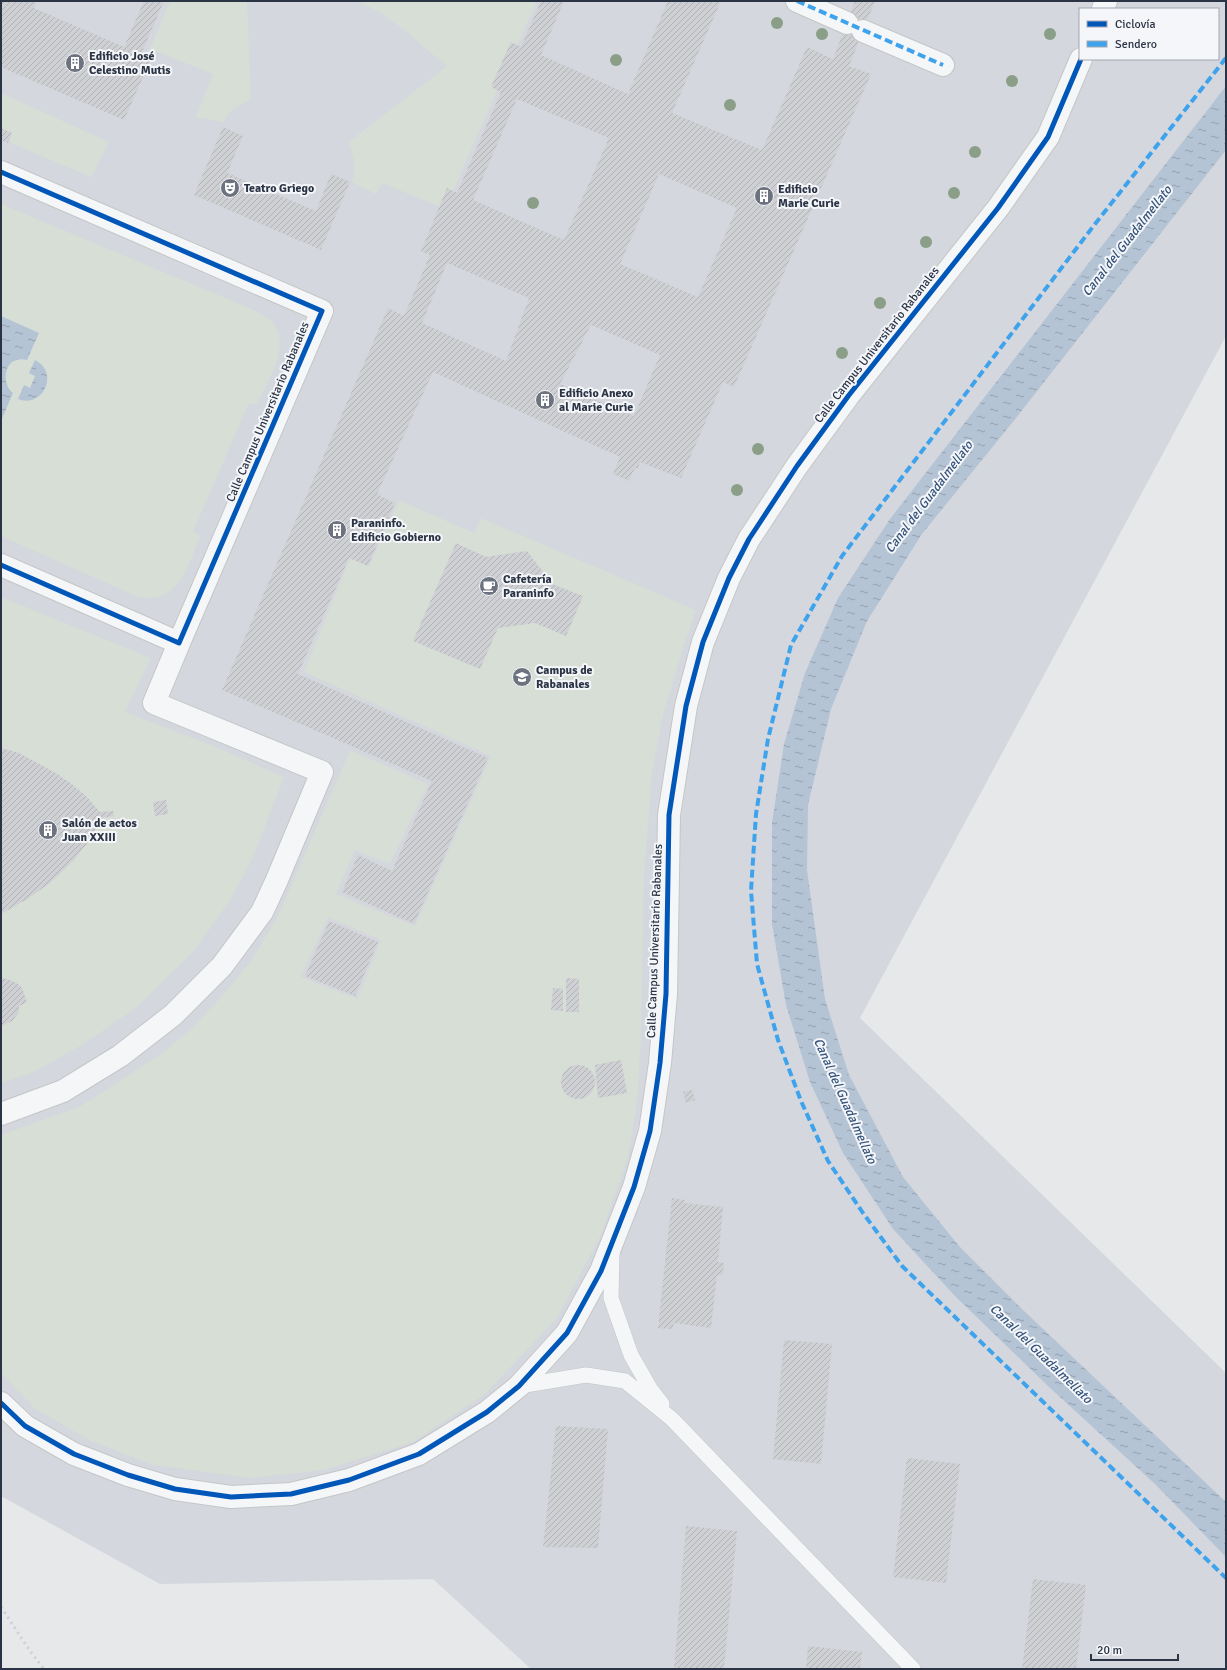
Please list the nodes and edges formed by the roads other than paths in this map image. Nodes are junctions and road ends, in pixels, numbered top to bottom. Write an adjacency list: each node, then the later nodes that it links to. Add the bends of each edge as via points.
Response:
1 (797, 1): 3 (street)
2 (1081, 60): 8 (street, Calle Campus Universitario Rabanales, via 1048,137 998,208 849,395 797,466 749,539 702,642 686,706 669,815 666,994 659,1071 650,1131 634,1187)
3 (943, 65)
4 (1, 172): 6 (street, Calle Campus Universitario Rabanales, via 322,311)
5 (1, 565): 6 (street)
6 (179, 643): 7 (street, Calle Campus Universitario Rabanales, via 154,703 322,772 262,912 222,966 173,1015 120,1056 63,1091)
7 (1, 1114)
8 (612, 1244): 9 (street, Calle Campus Universitario Rabanales, via 601,1271 567,1333); 11 (lane, via 611,1298 631,1355 651,1390)
9 (519, 1386): 10 (street, Calle Campus Universitario Rabanales, via 487,1412 419,1454 349,1480 291,1494 231,1497 175,1488 128,1475 74,1454 25,1426); 11 (lane, via 586,1375 625,1382)
10 (1, 1403)
11 (672, 1419): 12 (lane)
12 (913, 1669)

